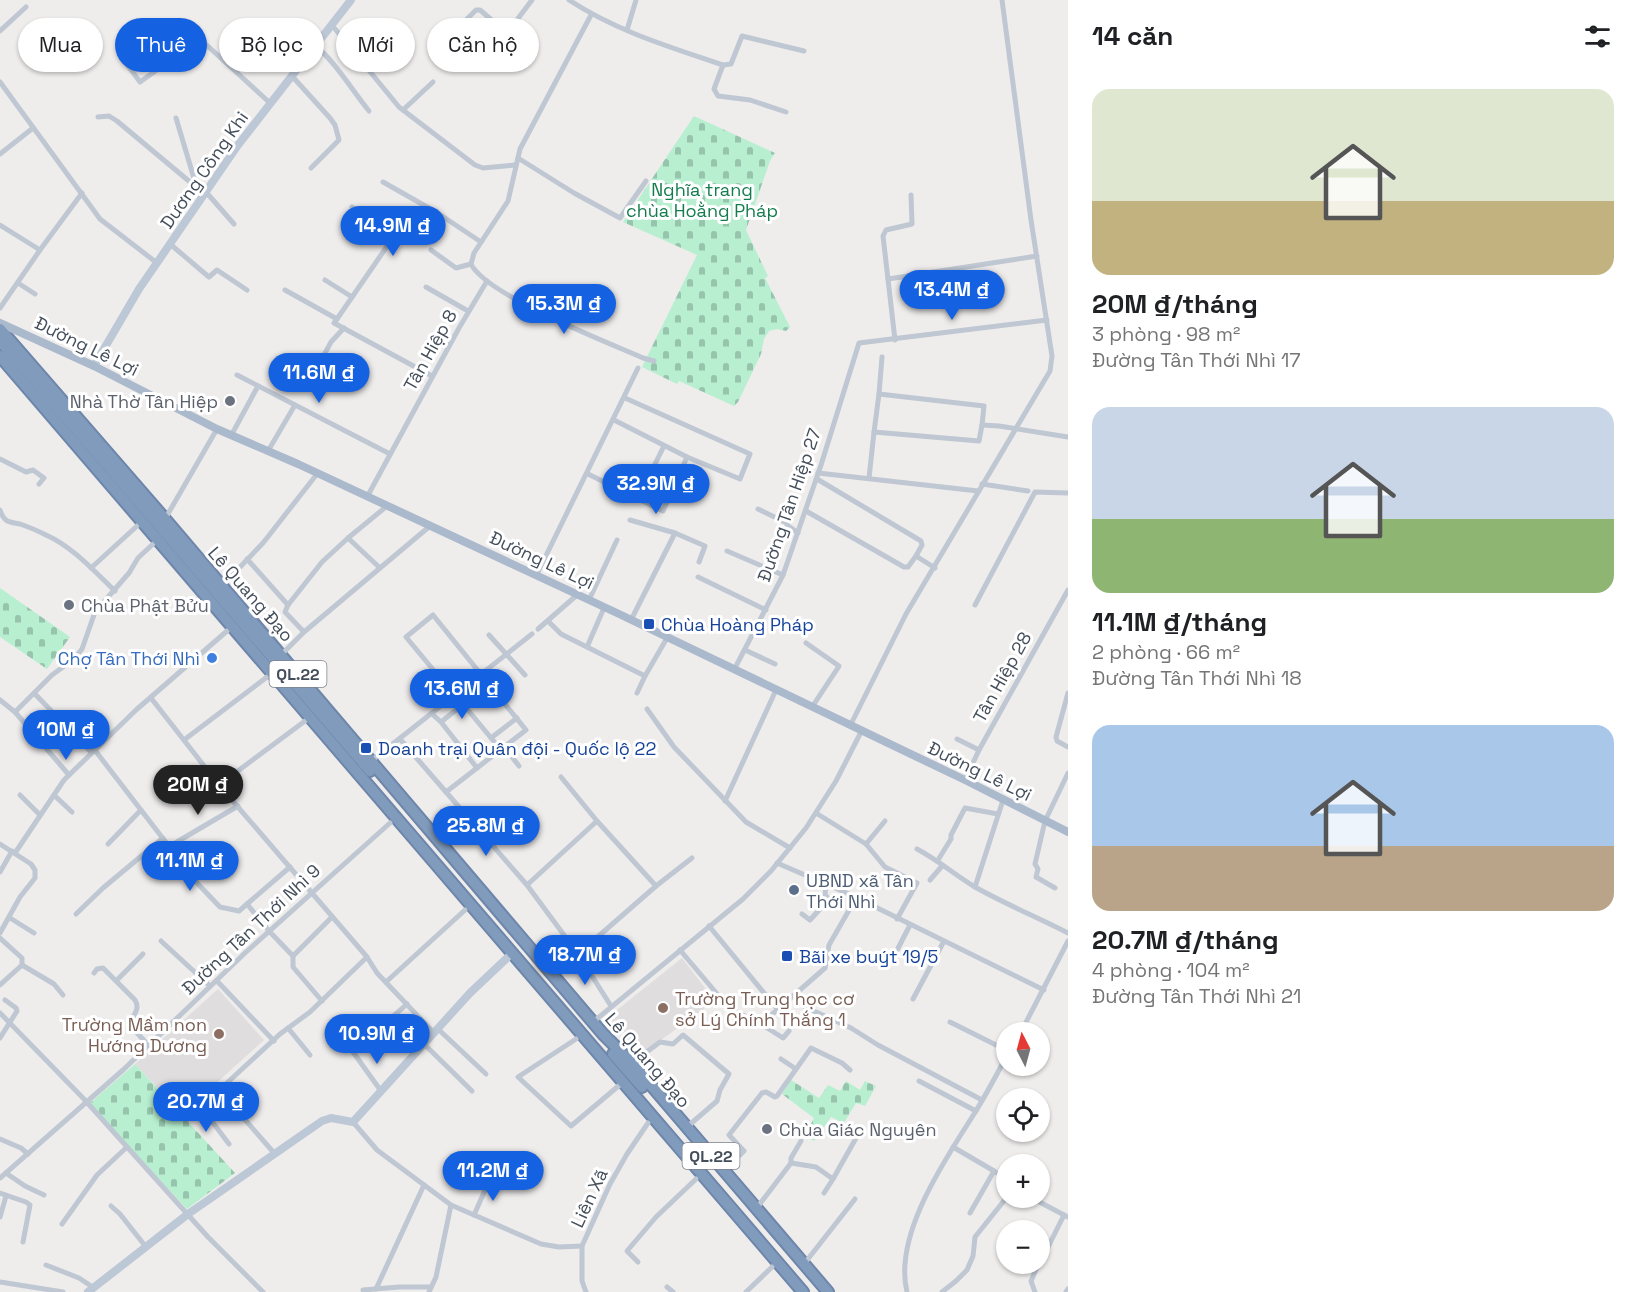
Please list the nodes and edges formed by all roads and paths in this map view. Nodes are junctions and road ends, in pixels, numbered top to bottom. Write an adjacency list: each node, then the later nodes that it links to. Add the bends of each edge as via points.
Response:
1 (351, 0): 11 (street, Dương Công Khi)
2 (532, 0): 10 (street)
3 (569, 0): 7 (street)
4 (636, 0): 12 (street)
5 (1002, 0): 51 (street)
6 (26, 7): 13 (street)
7 (591, 15): 12 (street); 33 (street)
8 (468, 18): 9 (street, via 480,10)
9 (489, 18)
10 (518, 18)
11 (331, 24): 14 (street, Dương Công Khi); 26 (street)
12 (627, 30): 18 (street)
13 (0, 31)
14 (324, 33)
15 (207, 45): 25 (street)
16 (804, 51): 18 (street, via 742,36 731,64)
17 (324, 54): 27 (street)
18 (723, 65): 28 (street, via 714,89 718,96 750,100)
19 (133, 72): 20 (street, via 140,82)
20 (154, 72)
21 (293, 72): 22 (street, Dương Công Khi)
22 (291, 75): 25 (street, Dương Công Khi); 35 (street, via 330,118 339,140)
23 (0, 82): 31 (street)
24 (433, 82): 26 (street)
25 (270, 103): 39 (street, Dương Công Khi)
26 (403, 110): 34 (street, via 475,165)
27 (369, 111)
28 (786, 112)
29 (98, 117): 38 (street, via 109,116 117,121)
30 (176, 118): 38 (street)
31 (33, 128): 32 (street); 40 (street)
32 (0, 154)
33 (518, 158): 34 (street); 37 (street, via 620,218)
34 (515, 165): 47 (street, via 510,197)
35 (311, 168)
36 (383, 182): 43 (street)
37 (646, 182)
38 (196, 187): 39 (street)
39 (206, 192): 44 (street); 48 (street, Dương Công Khi)
40 (82, 193): 49 (street); 52 (street, via 100,219)
41 (911, 195): 55 (street, via 912,224 884,233)
42 (352, 207): 62 (street, via 392,239)
43 (437, 213): 46 (street); 47 (street)
44 (234, 224)
45 (0, 225): 49 (street)
46 (428, 228)
47 (481, 242): 53 (street)
48 (170, 244): 52 (street, Dương Công Khi); 59 (street, via 209,277 217,270)
49 (40, 249): 57 (street)
50 (431, 250): 53 (street, via 456,268)
51 (1037, 256): 55 (street); 66 (street)
52 (157, 263): 76 (street, Dương Công Khi)
53 (471, 264): 56 (street)
54 (326, 279): 62 (street)
55 (888, 279): 70 (street)
56 (487, 281): 64 (street, Tân Hiệp 8); 74 (street, via 506,295)
57 (18, 283): 61 (street); 63 (street)
58 (426, 287): 64 (street)
59 (247, 290)
60 (285, 290): 65 (street)
61 (35, 294)
62 (352, 297): 65 (street)
63 (0, 308)
64 (468, 311): 80 (street, Tân Hiệp 8)
65 (337, 319): 68 (street, via 334,323)
66 (1047, 320): 70 (street); 88 (street, via 1050,371)
67 (0, 324): 76 (main road, Đường Lê Lợi)
68 (344, 328): 77 (street, via 324,355); 80 (street)
69 (0, 329): 112 (highway, Lê Quang Đạo / QL.22)
70 (895, 340): 99 (street, Đường Tân Hiệp 27, via 859,343)
71 (0, 341): 183 (highway, Lê Quang Đạo / QL.22)
72 (0, 356): 277 (highway, Lê Quang Đạo / QL.22)
73 (882, 357): 82 (street)
74 (654, 361)
75 (0, 366): 114 (highway, Lê Quang Đạo / QL.22)
76 (94, 366): 87 (main road, Đường Lê Lợi)
77 (339, 368)
78 (638, 369): 83 (street)
79 (237, 375): 81 (street)
80 (432, 376): 94 (street, Tân Hiệp 8)
81 (258, 386): 84 (street); 90 (street)
82 (879, 394): 86 (street, via 984,406); 89 (street)
83 (625, 398): 85 (street); 95 (street, via 750,454 740,479)
84 (295, 405): 93 (street); 94 (street)
85 (614, 420): 92 (street); 98 (street)
86 (981, 425): 88 (street); 89 (street, via 979,441)
87 (217, 429): 90 (main road, Đường Lê Lợi); 112 (street)
88 (1015, 429): 91 (street); 102 (street)
89 (874, 432): 100 (street)
90 (232, 434): 93 (main road, Đường Lê Lợi)
91 (1068, 437)
92 (664, 446): 95 (street); 107 (street)
93 (268, 451): 97 (main road, Đường Lê Lợi)
94 (390, 454): 106 (street, Tân Hiệp 8)
95 (687, 457): 107 (street, via 663,511)
96 (0, 459): 101 (street, via 26,472 33,470 44,478)
97 (317, 474): 106 (main road, Đường Lê Lợi); 123 (street)
98 (588, 474): 107 (street); 129 (street)
99 (817, 476): 100 (street); 111 (street, Đường Tân Hiệp 27); 122 (street, via 921,541)
100 (869, 478): 103 (street)
101 (39, 484)
102 (982, 484): 103 (street); 104 (street)
103 (978, 491): 127 (street)
104 (1028, 491)
105 (1068, 493): 137 (street, via 1035,492)
106 (367, 498): 108 (main road, Đường Lê Lợi)
107 (638, 498)
108 (387, 506): 115 (main road, Đường Lê Lợi); 118 (street)
109 (758, 509): 117 (street)
110 (0, 510): 126 (street, via 10,523 49,536)
111 (806, 511): 117 (street, Đường Tân Hiệp 27); 122 (street, via 904,567)
112 (165, 519): 131 (highway, Lê Quang Đạo / QL.22)
113 (630, 520): 116 (street)
114 (137, 526): 120 (highway, Lê Quang Đạo / QL.22); 126 (street)
115 (430, 526): 125 (street); 129 (main road, Đường Lê Lợi)
116 (675, 533): 124 (street, via 705,546); 140 (street)
117 (798, 533): 128 (street, Đường Tân Hiệp 27)
118 (348, 538): 125 (street); 136 (street, via 322,562)
119 (617, 540): 135 (street)
120 (153, 544): 133 (street); 142 (highway, Lê Quang Đạo / QL.22)
121 (727, 551): 128 (street)
122 (916, 556): 127 (street)
123 (247, 559): 131 (street); 136 (street)
124 (699, 562)
125 (380, 567): 143 (street)
126 (91, 568): 133 (street)
127 (935, 568): 173 (street, via 906,614)
128 (783, 575): 139 (street, Đường Tân Hiệp 27)
129 (536, 576): 134 (main road, Đường Lê Lợi)
130 (698, 577): 139 (street)
131 (222, 586): 150 (highway, Lê Quang Đạo / QL.22)
132 (1068, 590): 181 (street, Tân Hiệp 28)
133 (115, 591): 159 (street, via 96,612 82,649)
134 (577, 595): 135 (main road, Đường Lê Lợi); 141 (street)
135 (589, 600): 138 (main road, Đường Lê Lợi)
136 (288, 605): 143 (street, via 285,612)
137 (975, 605)
138 (604, 608): 140 (main road, Đường Lê Lợi); 147 (street)
139 (766, 610): 148 (street, Đường Tân Hiệp 27)
140 (631, 620): 145 (main road, Đường Lê Lợi)
141 (548, 621): 147 (street, via 561,634); 149 (street)
142 (227, 631): 156 (highway, Lê Quang Đạo / QL.22); 163 (street)
143 (303, 632): 150 (street)
144 (489, 635): 149 (street)
145 (667, 638): 152 (main road, Đường Lê Lợi); 155 (street)
146 (806, 643): 166 (street, via 839,666)
147 (587, 647): 155 (street)
148 (745, 650): 151 (street); 152 (street, Đường Tân Hiệp 27)
149 (507, 654): 153 (street); 154 (street)
150 (281, 655): 183 (highway, Lê Quang Đạo / QL.22)
151 (775, 664)
152 (734, 670): 158 (main road, Đường Lê Lợi)
153 (482, 674): 157 (street); 162 (street); 162 (street, via 433,615 406,638)
154 (525, 675)
155 (645, 676): 160 (street)
156 (267, 677): 171 (highway, Lê Quang Đạo / QL.22); 177 (street)
157 (490, 683): 165 (street); 170 (street)
158 (776, 690): 166 (main road, Đường Lê Lợi); 195 (street)
159 (34, 693): 168 (street); 182 (street)
160 (637, 693)
161 (1068, 693): 179 (street, via 1056,737)
162 (455, 696): 169 (street)
163 (151, 698): 177 (street); 182 (street)
164 (1, 704): 168 (street)
165 (463, 704): 172 (street); 175 (street)
166 (812, 707): 173 (main road, Đường Lê Lợi)
167 (647, 709): 195 (street, via 674,747)
168 (15, 712): 187 (street)
169 (432, 714): 172 (street); 176 (street)
170 (516, 718): 175 (street); 180 (street, via 526,730)
171 (305, 721): 190 (street); 205 (highway, Lê Quang Đạo / QL.22)
172 (441, 722): 185 (street)
173 (850, 726): 174 (main road, Đường Lê Lợi)
174 (861, 732): 189 (main road, Đường Lê Lợi); 199 (street)
175 (491, 738): 180 (street)
176 (400, 739): 183 (street); 191 (street)
177 (184, 740): 190 (street)
178 (957, 740): 181 (street)
179 (1068, 747)
180 (502, 748): 184 (street); 185 (street)
181 (979, 750): 189 (street, Tân Hiệp 28)
182 (93, 751): 187 (street); 197 (street)
183 (368, 764): 272 (highway, Lê Quang Đạo / QL.22)
184 (519, 766)
185 (477, 768): 191 (street)
186 (1068, 773): 204 (street)
187 (69, 775): 193 (street)
188 (561, 777): 202 (street)
189 (965, 780): 194 (main road, Đường Lê Lợi)
190 (219, 784): 196 (street)
191 (446, 792): 221 (street)
192 (20, 795): 201 (street)
193 (54, 795): 198 (street); 201 (street)
194 (1003, 800): 200 (street); 204 (main road, Đường Lê Lợi)
195 (725, 801): 212 (street, via 746,822)
196 (238, 806): 211 (street); 218 (street)
197 (141, 810): 207 (street); 209 (street)
198 (72, 812)
199 (816, 813): 210 (street); 212 (street)
200 (998, 814): 216 (street, via 964,808); 224 (street)
201 (40, 815): 214 (street)
202 (597, 821): 221 (street); 223 (street)
203 (885, 821): 210 (street)
204 (1045, 821): 206 (main road, Đường Lê Lợi); 225 (street, via 1035,864 1036,877)
205 (390, 823): 226 (street, Đường Tân Thới Nhì 9); 229 (highway, Lê Quang Đạo / QL.22)
206 (1068, 832)
207 (163, 837): 211 (street); 231 (street)
208 (0, 844): 214 (street)
209 (108, 844)
210 (866, 844): 234 (street, via 885,867 917,883)
211 (170, 846): 228 (street, via 220,907 239,911)
212 (790, 848): 217 (street)
213 (917, 849): 216 (street)
214 (13, 852): 219 (street); 233 (street, via 35,870)
215 (692, 858): 223 (street)
216 (940, 863): 220 (street); 224 (street)
217 (777, 864): 222 (street); 236 (street)
218 (290, 867): 226 (street); 228 (street)
219 (0, 872)
220 (930, 880)
221 (527, 885): 247 (street)
222 (826, 885): 227 (street); 230 (street, via 825,895 829,899 810,920)
223 (656, 886): 247 (street)
224 (975, 887): 240 (street)
225 (1055, 888)
226 (312, 894): 232 (street); 237 (street, Đường Tân Thới Nhì 9)
227 (856, 898): 234 (street); 261 (street, via 829,945 825,968)
228 (247, 904): 237 (street)
229 (465, 910): 250 (highway, Lê Quang Đạo / QL.22); 256 (street)
230 (802, 914)
231 (76, 915)
232 (332, 917): 248 (street); 249 (street)
233 (10, 918): 238 (street); 239 (street)
234 (897, 919): 235 (street)
235 (909, 925): 243 (street); 251 (street)
236 (709, 926): 245 (street); 267 (street)
237 (269, 931): 248 (street); 255 (street, Đường Tân Thới Nhì 9)
238 (0, 933)
239 (34, 933)
240 (1068, 933)
241 (0, 938): 252 (street, via 20,954)
242 (161, 941): 258 (street)
243 (944, 941): 259 (street); 262 (street)
244 (1068, 941): 259 (street)
245 (680, 950): 266 (street); 273 (street, via 729,1008)
246 (143, 954): 254 (street)
247 (578, 954): 266 (street)
248 (293, 956): 264 (street, via 293,967)
249 (367, 957): 256 (street); 264 (street)
250 (507, 958): 275 (street); 277 (highway, Lê Quang Đạo / QL.22)
251 (892, 960)
252 (22, 965): 257 (street); 260 (street, via 54,984)
253 (93, 973): 254 (street, via 103,968)
254 (117, 980): 281 (street, via 138,1004 130,1025)
255 (217, 981): 258 (street, Đường Tân Thới Nhì 9); 279 (street)
256 (386, 982): 265 (street)
257 (0, 985)
258 (210, 986): 281 (street, Đường Tân Thới Nhì 9)
259 (1044, 990): 270 (street)
260 (63, 995)
261 (795, 995): 267 (street); 295 (street, via 805,1007)
262 (913, 999)
263 (5, 1000): 271 (street, via 17,1009)
264 (322, 1001): 274 (street)
265 (407, 1004): 275 (street); 293 (street, via 353,1052)
266 (611, 1006): 272 (street)
267 (778, 1010): 273 (street)
268 (0, 1013): 271 (street)
269 (950, 1022): 282 (street)
270 (1026, 1022)
271 (11, 1023): 278 (street); 296 (street)
272 (591, 1024): 277 (highway); 285 (highway, Lê Quang Đạo / QL.22); 358 (highway, Lê Quang Đạo / QL.22)
273 (761, 1024): 276 (street, via 783,1038)
274 (288, 1028): 279 (street); 283 (street)
275 (436, 1031): 280 (street); 288 (street)
276 (789, 1031)
277 (578, 1036): 291 (highway, Lê Quang Đạo / QL.22); 291 (street, via 518,1077 571,1126)
278 (0, 1038)
279 (274, 1041): 292 (street)
280 (424, 1044): 293 (street); 294 (street)
281 (148, 1045): 296 (street, Đường Tân Thới Nhì 9)
282 (996, 1045)
283 (310, 1055)
284 (781, 1059): 286 (street)
285 (632, 1063): 302 (highway, Lê Quang Đạo / QL.22); 302 (street, via 660,1042 673,1044 683,1035 729,1074 717,1101)
286 (796, 1069): 287 (street, via 811,1048); 313 (street, via 775,1097 762,1093 729,1135 744,1151)
287 (850, 1070)
288 (486, 1074)
289 (996, 1075): 295 (street)
290 (919, 1081): 298 (street)
291 (620, 1085): 301 (highway, Lê Quang Đạo / QL.22); 357 (highway, Lê Quang Đạo / QL.22)
292 (220, 1091): 297 (street); 310 (street)
293 (381, 1091): 300 (street)
294 (472, 1091)
295 (982, 1100): 298 (street)
296 (86, 1102): 307 (street); 309 (street, Đường Tân Thới Nhì 9)
297 (202, 1108): 299 (street); 306 (street)
298 (976, 1111): 308 (street)
299 (188, 1119)
300 (353, 1122): 310 (street, via 329,1118); 319 (street, via 377,1150)
301 (648, 1123): 317 (highway, Lê Quang Đạo / QL.22); 338 (street, Liên Xã, via 616,1174)
302 (686, 1128): 313 (highway, Lê Quang Đạo / QL.22)
303 (860, 1131): 318 (street)
304 (0, 1139): 309 (street)
305 (801, 1141): 311 (street)
306 (229, 1144)
307 (127, 1147): 331 (street); 335 (street, via 97,1175)
308 (953, 1148): 312 (street); 360 (street, via 913,1229 906,1257)
309 (28, 1154): 314 (street, Đường Tân Thới Nhì 9)
310 (275, 1154): 331 (street)
311 (791, 1163): 318 (street, via 816,1167); 329 (street)
312 (994, 1170): 330 (street)
313 (724, 1171): 329 (highway, Lê Quang Đạo / QL.22)
314 (6, 1173): 315 (street, Đường Tân Thới Nhì 9); 322 (street)
315 (0, 1178)
316 (490, 1179): 332 (street)
317 (696, 1179): 340 (street, via 627,1251); 343 (highway, Lê Quang Đạo / QL.22)
318 (833, 1179): 321 (street)
319 (424, 1185): 325 (street); 347 (street)
320 (0, 1193): 323 (street)
321 (824, 1194)
322 (44, 1195)
323 (6, 1196): 334 (street); 336 (street, via 31,1207)
324 (855, 1199): 341 (street)
325 (451, 1205): 332 (street); 348 (street)
326 (111, 1206): 339 (street)
327 (998, 1208): 361 (street, via 975,1236 967,1270)
328 (1050, 1208): 333 (street)
329 (756, 1209): 341 (highway, Lê Quang Đạo / QL.22)
330 (970, 1213)
331 (188, 1214): 339 (street); 352 (street)
332 (474, 1215): 338 (street, via 541,1244)
333 (1066, 1216): 337 (street)
334 (0, 1217)
335 (62, 1224)
336 (23, 1242)
337 (1050, 1245)
338 (582, 1246): 353 (street, Liên Xã, via 582,1281)
339 (146, 1247): 349 (street)
340 (638, 1262)
341 (804, 1264): 359 (highway, Lê Quang Đạo / QL.22)
342 (46, 1266): 349 (street, via 79,1278)
343 (772, 1267): 355 (street); 356 (highway, Lê Quang Đạo / QL.22)
344 (1034, 1274): 362 (street, via 1030,1285)
345 (0, 1282): 351 (street)
346 (667, 1287): 354 (street)
347 (376, 1289): 348 (street); 350 (street)
348 (430, 1289)
349 (91, 1290)
350 (363, 1290)
351 (63, 1292)
352 (263, 1292)
353 (586, 1292)
354 (673, 1292)
355 (746, 1292)
356 (794, 1292)
357 (803, 1292)
358 (818, 1292)
359 (828, 1292)
360 (907, 1292)
361 (942, 1292)
362 (1035, 1292)

